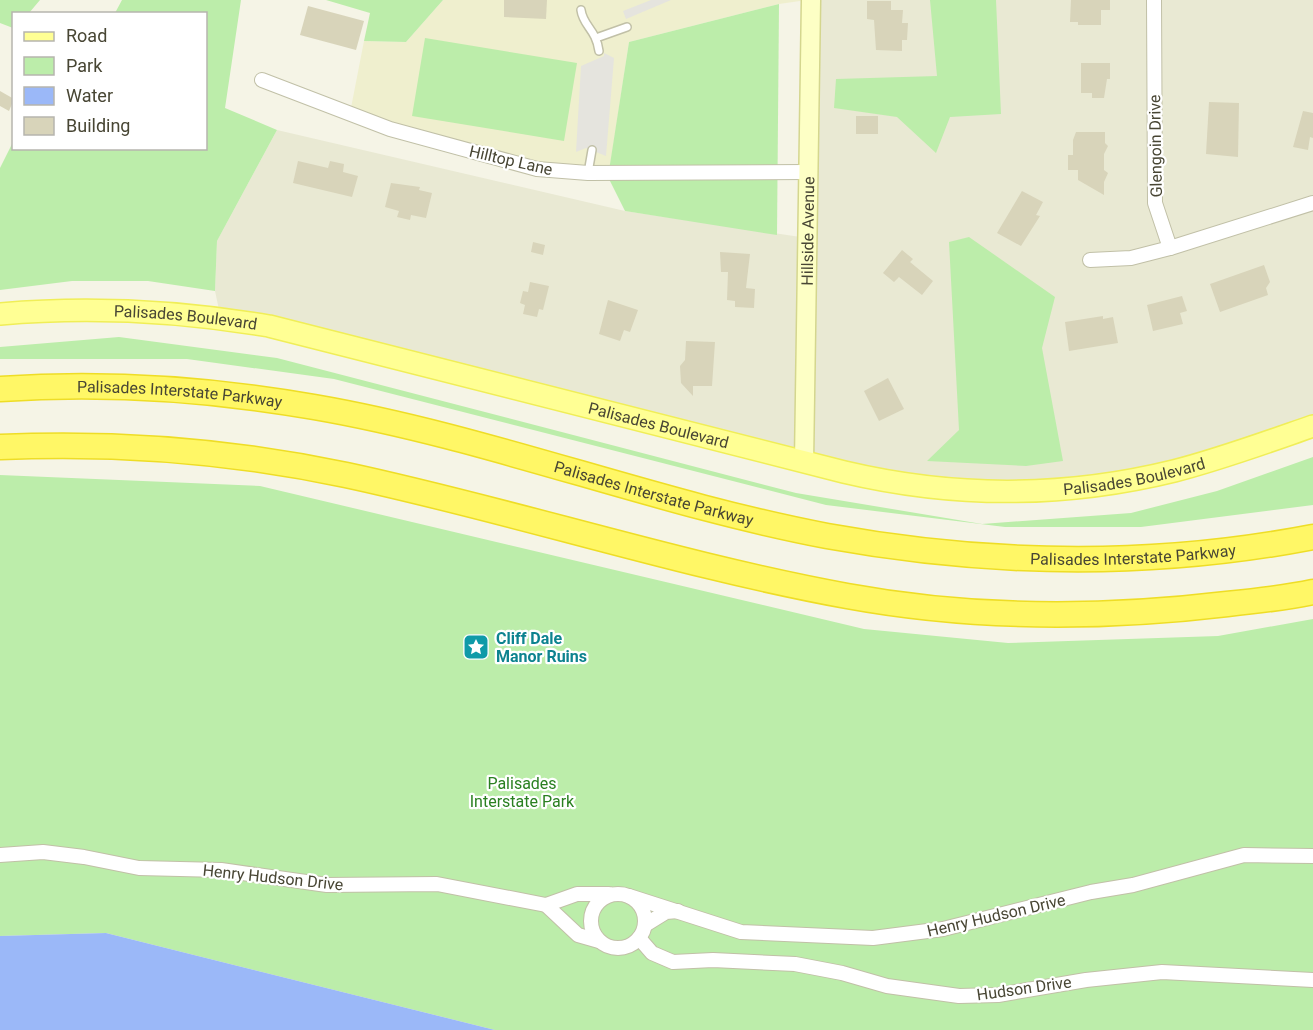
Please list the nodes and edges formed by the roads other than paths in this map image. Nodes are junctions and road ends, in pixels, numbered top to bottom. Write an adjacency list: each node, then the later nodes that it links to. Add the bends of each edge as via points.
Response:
1 (811, 0): 9 (main road, Hillside Avenue)
2 (1154, 0): 12 (street, Glengoin Drive, via 1155,203)
3 (581, 10): 5 (lane)
4 (627, 27): 5 (lane)
5 (596, 38): 6 (lane)
6 (598, 51)
7 (262, 80): 10 (street, Hilltop Lane, via 390,129 537,169)
8 (592, 150): 10 (lane)
9 (808, 172): 10 (street, Hilltop Lane); 18 (main road, Hillside Avenue)
10 (588, 173)
11 (1313, 202): 12 (street)
12 (1170, 248): 13 (street, via 1131,258)
13 (1090, 260)
14 (0, 314): 18 (main road, Palisades Boulevard, via 122,310 269,326)
15 (0, 389): 19 (highway, Palisades Interstate Parkway, via 137,387 314,407 433,434 740,517 828,536 949,553 1056,561 1162,557)
16 (1313, 426): 18 (main road, Palisades Boulevard, via 1175,471 1053,491 919,487)
17 (0, 447): 20 (highway, via 60,444 160,449 345,475 735,572 849,597 956,611 1069,616 1176,610)
18 (804, 462)
19 (1313, 537)
20 (1313, 592)
21 (0, 855): 25 (street, Henry Hudson Drive, via 43,852 139,868 221,870 327,885 438,884)
22 (1313, 856): 26 (street, Henry Hudson Drive, via 1244,855 1133,885 943,929 896,936 758,934 712,924)
23 (609, 894): 24 (street, Henry Hudson Drive); 25 (street, Henry Hudson Drive, via 577,894); 29 (street, via 594,906 590,915 593,934)
24 (629, 896): 26 (street, Henry Hudson Drive); 27 (street, via 642,908)
25 (546, 905): 29 (street, via 572,931)
26 (678, 910): 27 (street, via 666,912)
27 (645, 925): 28 (street)
28 (639, 938): 29 (street, via 624,948); 30 (street, Hudson Drive, via 652,953 673,962 795,964 887,986 959,996 998,995 1162,972)
29 (599, 941)
30 (1313, 980)

